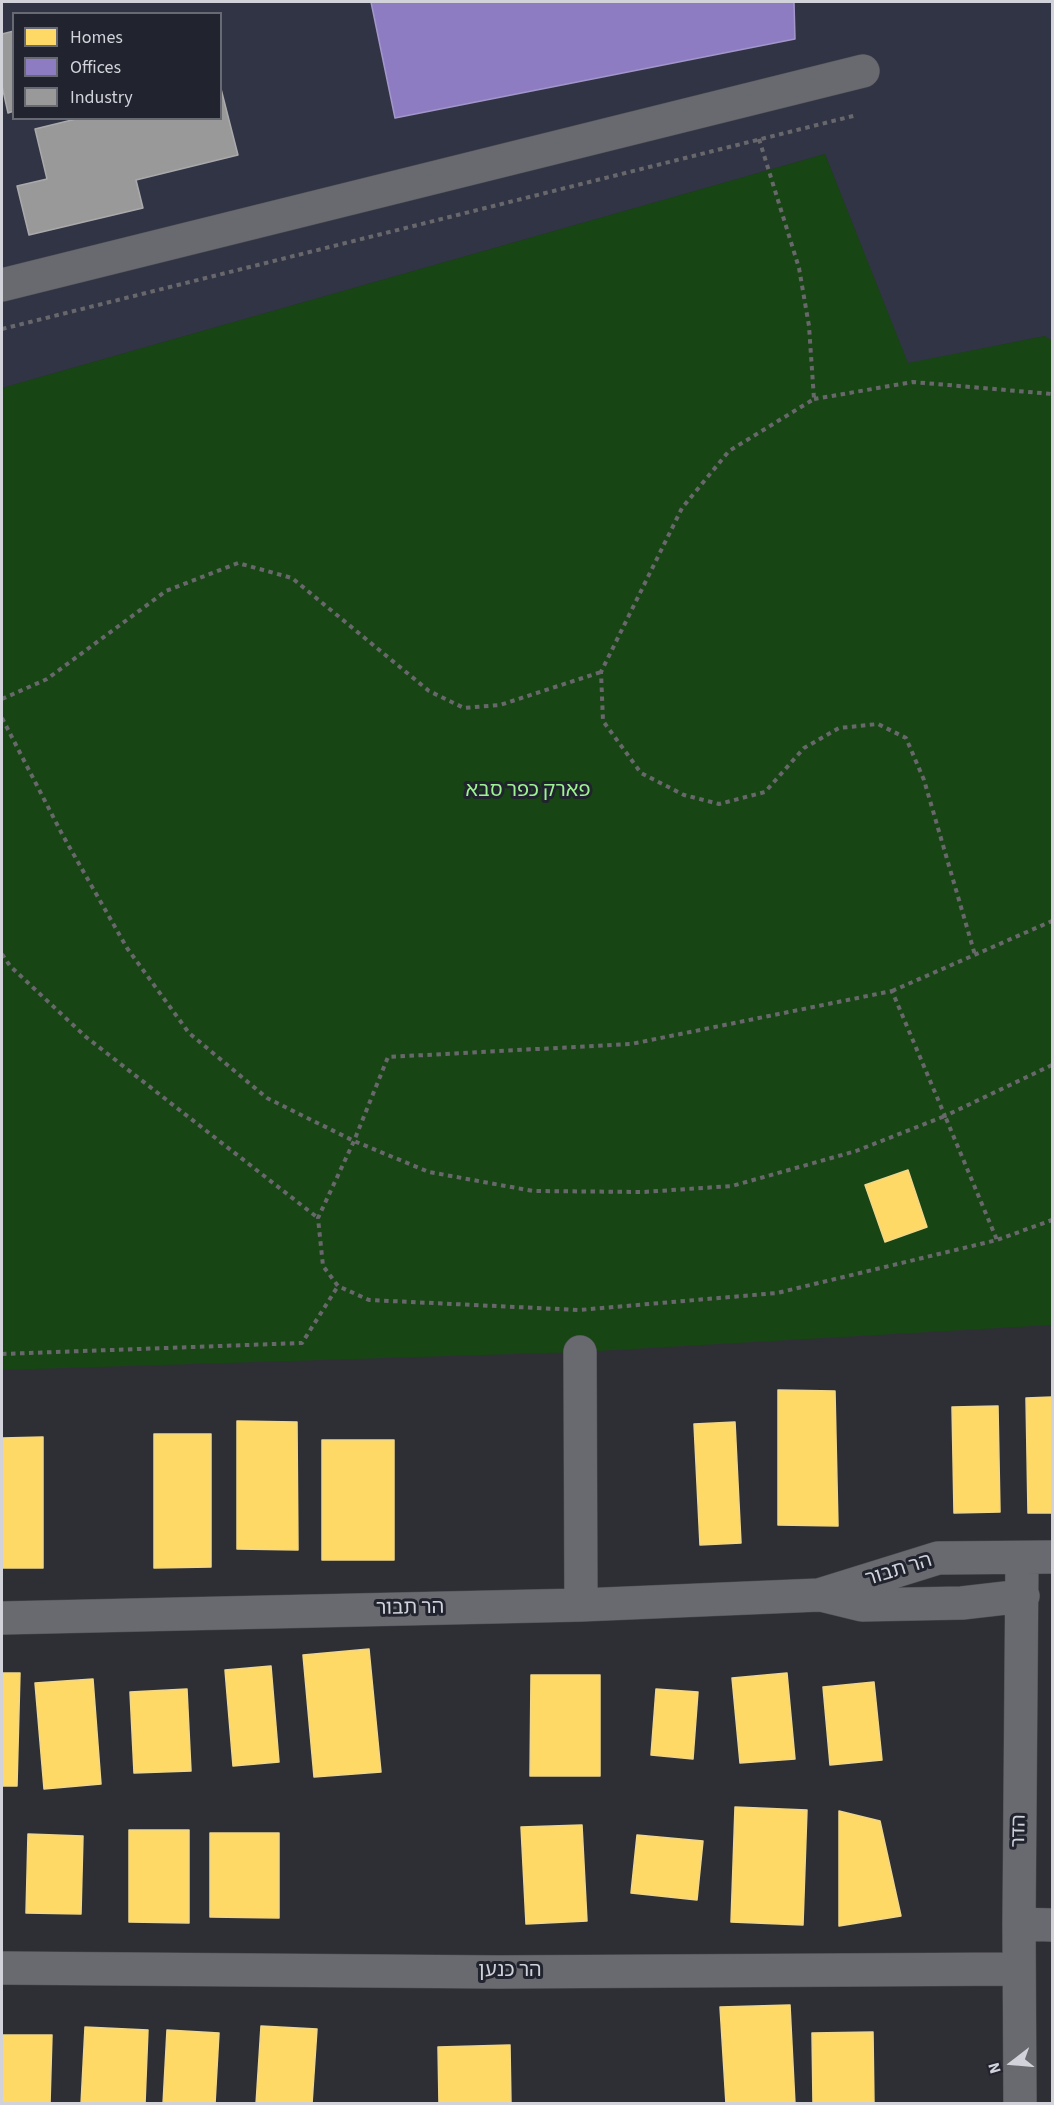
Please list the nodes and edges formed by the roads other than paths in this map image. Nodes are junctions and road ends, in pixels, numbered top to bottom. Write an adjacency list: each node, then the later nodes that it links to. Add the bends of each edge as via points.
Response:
1 (863, 71): 2 (street)
2 (2, 285)
3 (580, 1352): 7 (street)
4 (1037, 1557): 5 (street, הר תבור, via 938,1558); 6 (street, הדר)
5 (819, 1595): 6 (street, הר תבור, via 862,1605 962,1603); 7 (street, הר תבור)
6 (1023, 1596): 9 (street, הדר)
7 (581, 1605): 8 (street, הר תבור)
8 (2, 1618)
9 (1018, 1924): 10 (street); 12 (street, הדר)
10 (1053, 1925)
11 (2, 1968): 12 (street, הר כנען, via 498,1972)
12 (1019, 1969): 13 (street, הדר)
13 (1020, 2103)

